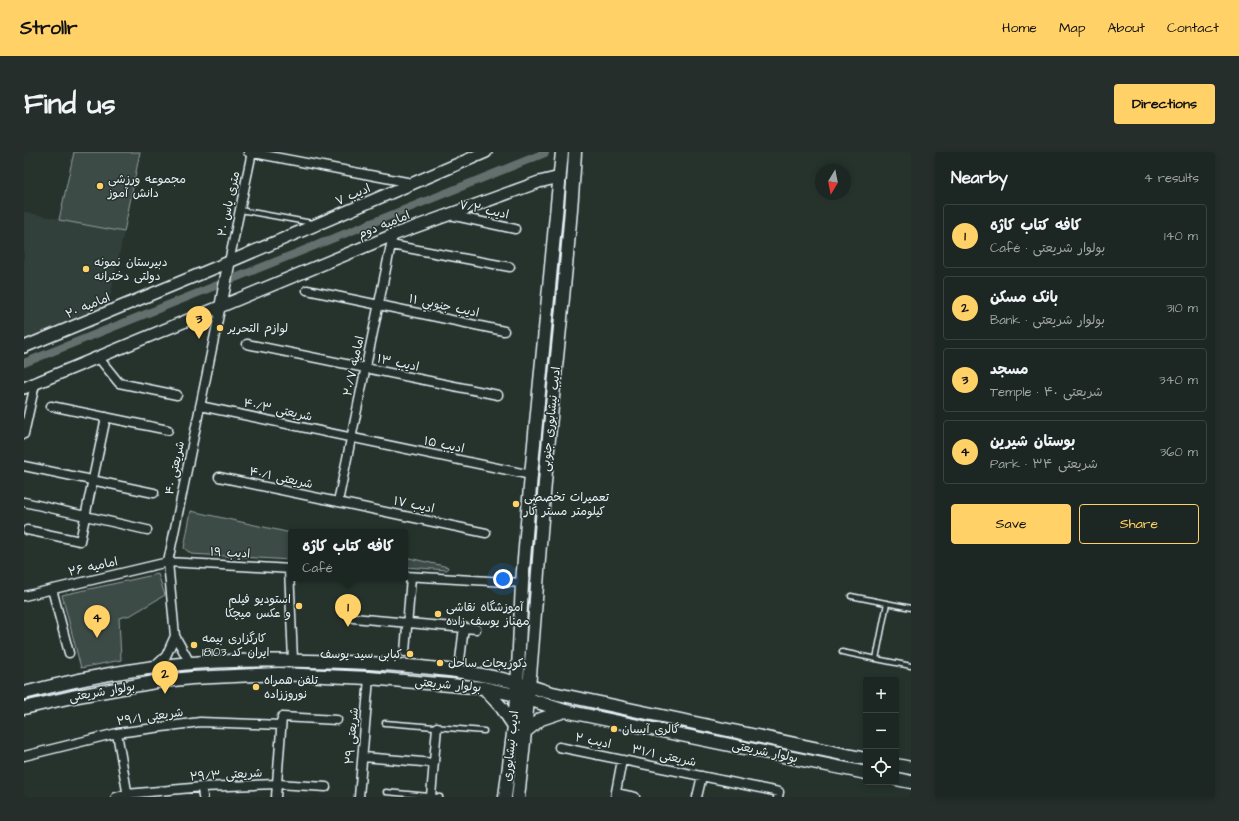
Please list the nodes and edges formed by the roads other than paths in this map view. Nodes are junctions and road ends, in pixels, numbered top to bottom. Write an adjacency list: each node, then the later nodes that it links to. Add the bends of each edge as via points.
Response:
1 (251, 152): 6 (street); 7 (street, ۲۰ متری یاس)
2 (486, 152): 6 (street, ادیب ۷)
3 (562, 152): 5 (main road, ادیب نیشابوری جنوبی)
4 (575, 152): 69 (main road, ادیب نیشابوری جنوبی, via 545,482)
5 (560, 177): 8 (street, امامیه دوم); 33 (main road, ادیب نیشابوری جنوبی)
6 (412, 184): 9 (street, ادیب ۷)
7 (240, 210): 9 (lane); 12 (street, ۲۰ متری یاس)
8 (448, 214): 10 (street, ادیب ۷/۲); 11 (street, امامیه دوم)
9 (318, 224): 12 (street, ادیب ۷)
10 (515, 229)
11 (392, 240): 13 (street); 15 (street, امامیه ۲۰/۷); 16 (street, امامیه دوم)
12 (229, 262): 16 (street); 19 (street, امامیه ۲۰)
13 (510, 267)
14 (307, 290): 15 (street, ادیب جنوبي ١١)
15 (379, 305): 17 (street, ادیب جنوبي ١١); 21 (street, امامیه ۲۰/۷)
16 (221, 306): 20 (street); 27 (street, شریعتی ۴۰)
17 (504, 331)
18 (247, 344): 21 (street, ادیب ۱۳)
19 (24, 347)
20 (98, 357): 22 (street); 24 (street, via 119,383)
21 (366, 368): 25 (street, ادیب ۱۳); 31 (street, امامیه ۲۰/۷)
22 (35, 384): 23 (street); 30 (street)
23 (24, 388)
24 (177, 395)
25 (498, 395)
26 (52, 406): 28 (street)
27 (200, 406): 31 (street, شریعتی ۴۰/۳); 43 (street, شریعتی ۴۰)
28 (106, 417): 29 (street); 35 (street)
29 (168, 430)
30 (24, 434)
31 (351, 437): 33 (street, ادیب ۱۵); 38 (street, امامیه ۲۰/۷)
32 (24, 466): 35 (street)
33 (531, 475): 47 (main road, ادیب نیشابوری جنوبی)
34 (219, 477): 38 (street, شریعتی ۴۰/۱)
35 (93, 480): 36 (street); 39 (street)
36 (154, 493)
37 (24, 502): 39 (street)
38 (338, 502): 42 (street, ادیب ۱۷)
39 (85, 516): 40 (street, via 80,541); 41 (street)
40 (27, 530)
41 (147, 530)
42 (486, 532)
43 (168, 562): 44 (street, ادیب ۱۹); 48 (street, امامیه ۲۶); 57 (street, شریعتی ۴۰)
44 (288, 569)
45 (408, 576): 47 (street); 54 (street)
46 (290, 581): 62 (street)
47 (522, 583): 68 (main road, ادیب نیشابوری جنوبی)
48 (52, 589): 49 (street, امامیه ۲۶); 60 (street)
49 (24, 596)
50 (851, 596): 51 (lane)
51 (887, 603): 52 (lane); 61 (lane)
52 (911, 608)
53 (353, 618): 54 (street)
54 (408, 623): 55 (street); 58 (street)
55 (464, 627): 56 (street); 63 (street)
56 (476, 629)
57 (175, 636): 64 (street, شریعتی ۴۰); 66 (street, شریعتی ۴۰, via 166,656)
58 (405, 652)
59 (842, 652): 61 (lane)
60 (70, 653)
61 (876, 659): 65 (lane)
62 (293, 660): 64 (main road, بولوار شریعتی); 68 (main road, بولوار شریعتی, via 403,665)
63 (460, 660)
64 (190, 663): 66 (main road, بولوار شریعتی)
65 (911, 666)
66 (153, 668): 71 (main road, بولوار شریعتی)
67 (369, 678): 70 (main road, بولوار شریعتی); 74 (main road, بولوار شریعتی, via 279,674 192,678 113,689); 86 (street, شریعتی ۲۹)
68 (517, 682): 69 (main road, بولوار شریعتی); 72 (main road, ادیب نیشابوری)
69 (530, 686): 73 (main road, ادیب نیشابوری جنوبی); 87 (main road, بولوار شریعتی, via 548,692)
70 (484, 688): 72 (main road, بولوار شریعتی); 79 (main road)
71 (24, 693)
72 (516, 695): 73 (main road, بولوار شریعتی); 79 (main road, ادیب نیشابوری)
73 (529, 699): 75 (main road, بولوار شریعتی); 82 (main road, ادیب نیشابوری)
74 (24, 708)
75 (565, 711): 82 (main road, via 541,719); 92 (main road, بولوار شریعتی)
76 (337, 720): 77 (street, شریعتی ۲۹/۱)
77 (281, 721): 83 (street, شریعتی ۲۹/۱, via 200,722); 96 (street)
78 (385, 723): 80 (lane)
79 (514, 726): 109 (main road, ادیب نیشابوری)
80 (437, 727): 81 (lane); 89 (street)
81 (484, 731)
82 (526, 732): 110 (main road, ادیب نیشابوری)
83 (117, 733): 85 (street, شریعتی ۲۹/۱); 102 (street)
84 (559, 746): 88 (street, ادیب ۲)
85 (24, 756)
86 (362, 757): 89 (street); 107 (street, شریعتی ۲۹)
87 (863, 758)
88 (622, 760): 93 (street, شریعتی ۳۱/۱); 101 (street)
89 (434, 763): 103 (street)
90 (899, 766): 91 (main road)
91 (911, 768)
92 (863, 772)
93 (702, 776): 100 (street, شریعتی ۳۱/۱); 112 (street)
94 (899, 780): 95 (main road)
95 (911, 782)
96 (277, 784): 97 (street, شریعتی ۲۹/۳); 98 (street, شریعتی ۲۹/۳); 106 (street)
97 (202, 787): 102 (street, شریعتی ۲۹/۳); 105 (street)
98 (326, 787)
99 (386, 792): 103 (lane)
100 (778, 794)
101 (615, 795): 111 (street)
102 (128, 796): 104 (street, شریعتی ۲۹/۳)
103 (431, 796): 108 (lane)
104 (116, 797)
105 (203, 797)
106 (276, 797)
107 (360, 797)
108 (440, 797)
109 (505, 797)
110 (518, 797)
111 (635, 797)
112 (697, 797)

